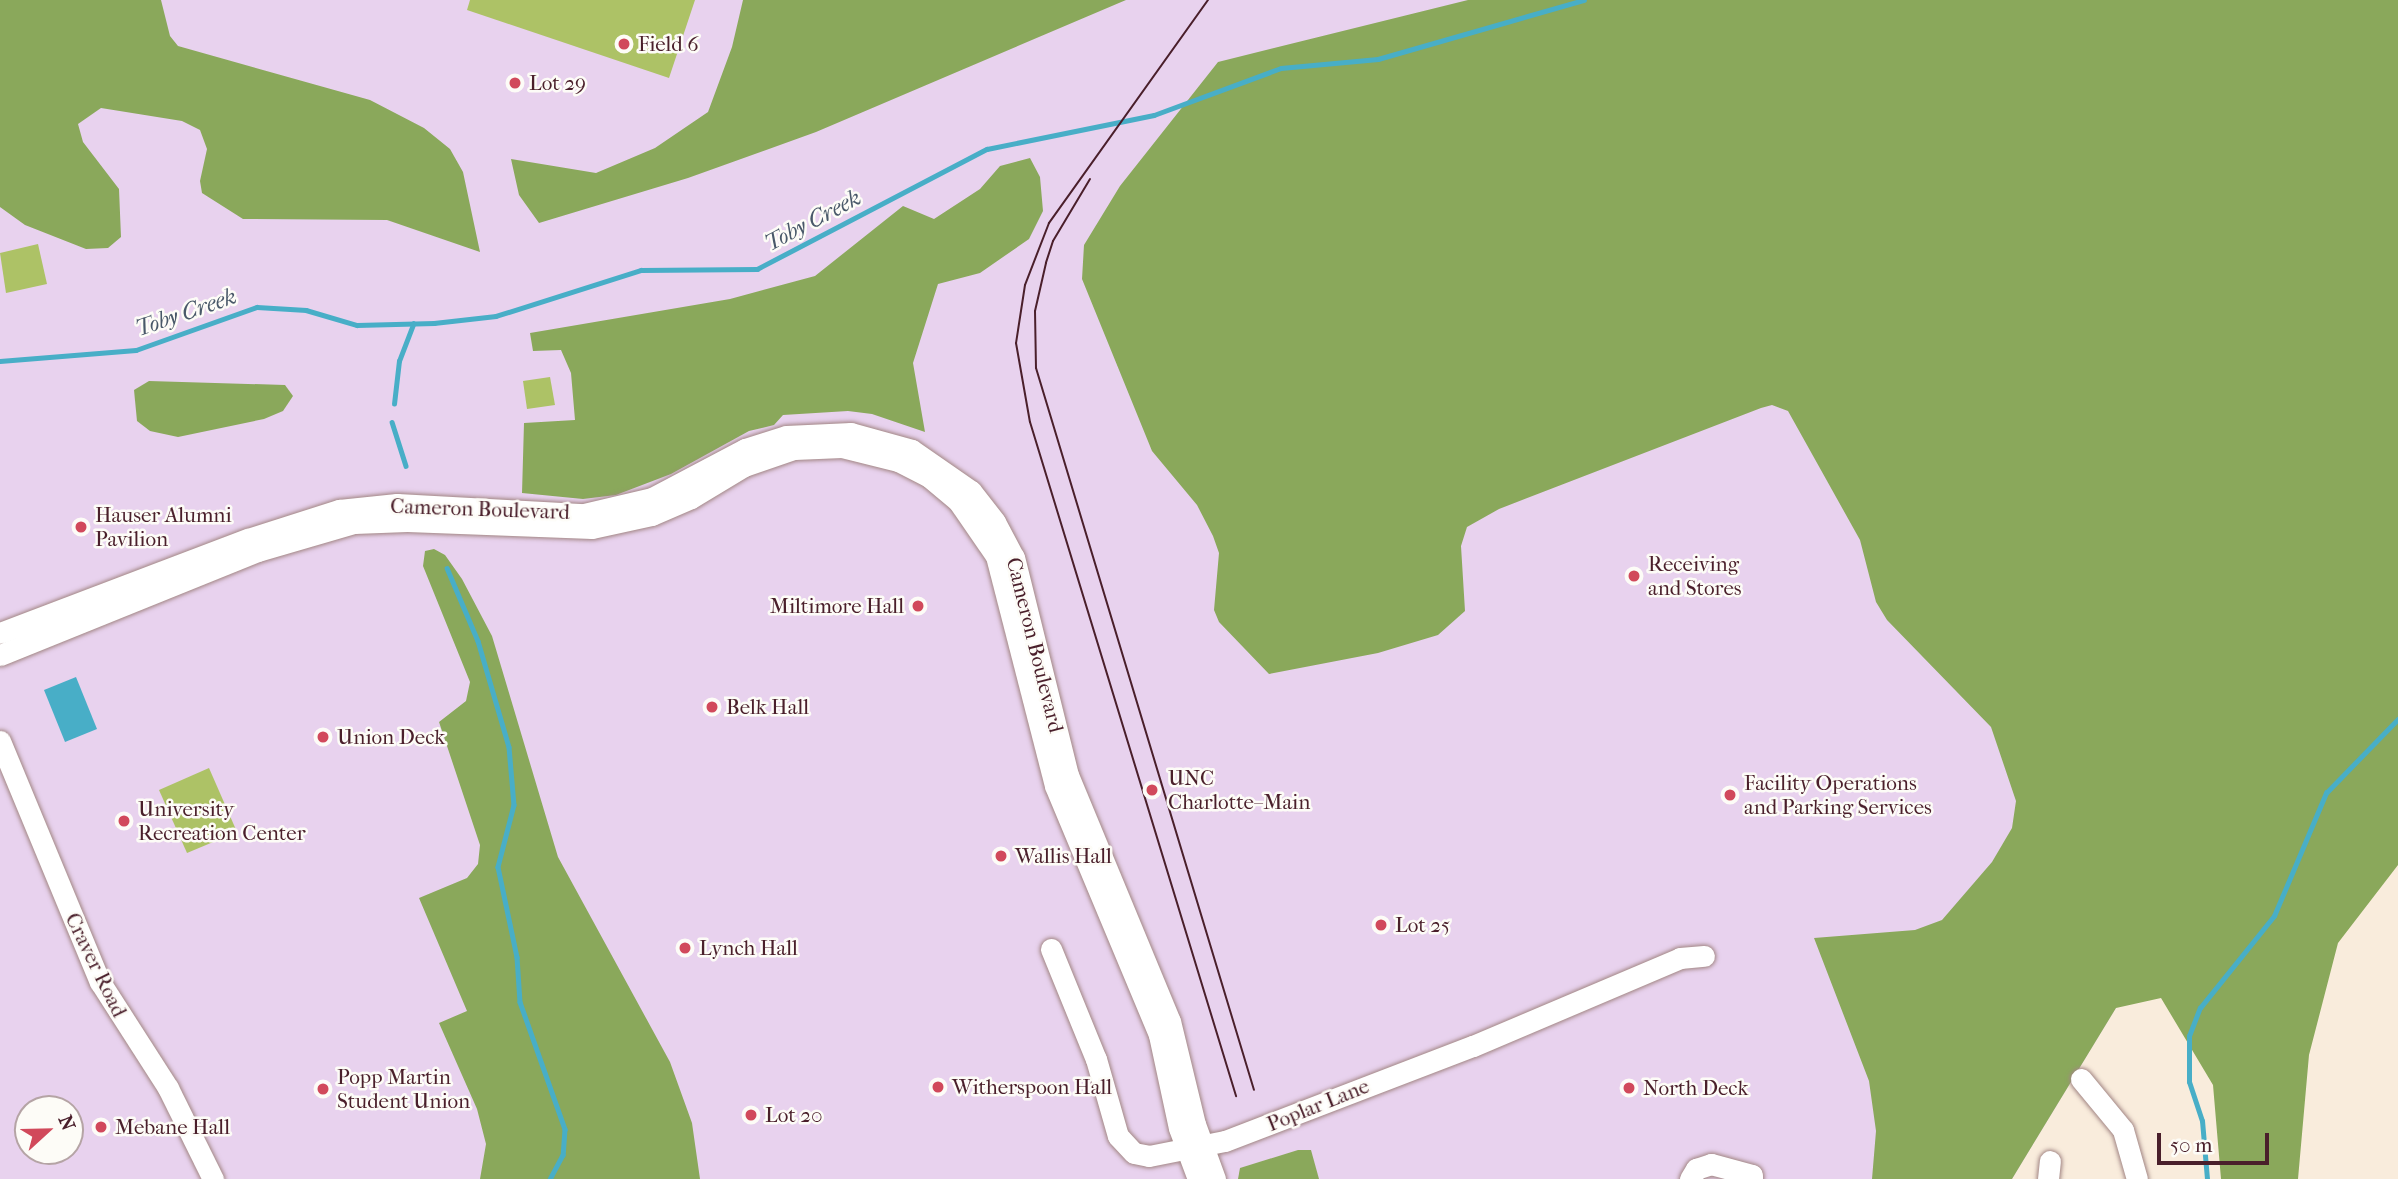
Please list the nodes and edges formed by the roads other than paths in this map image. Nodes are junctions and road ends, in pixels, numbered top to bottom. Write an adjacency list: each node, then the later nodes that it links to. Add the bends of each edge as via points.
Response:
1 (0, 633): 4 (street, Cameron Boulevard, via 248,538 332,512 397,504 595,512 674,490 765,441 810,432 851,433 886,440 930,460 971,491 1002,533 1019,572)
2 (0, 655): 4 (street, Cameron Boulevard, via 258,551 328,530 382,520 562,529 613,526 678,505 768,456 803,448 842,447 879,454 928,476 981,529 1008,589)
3 (0, 741): 9 (street, Craver Road, via 100,982 168,1088)
4 (1056, 762): 8 (street, Cameron Boulevard, via 1159,1035)
5 (1051, 949): 8 (street, Poplar Lane, via 1091,1044 1122,1142 1140,1156)
6 (1704, 956): 8 (street, Poplar Lane, via 1680,958 1435,1062)
7 (2081, 1079): 14 (street, via 2123,1130)
8 (1194, 1148): 10 (street, Cameron Boulevard); 11 (street, Cameron Boulevard)
9 (213, 1179)
10 (1198, 1179)
11 (1215, 1179)
12 (1690, 1179): 13 (street, via 1696,1169 1711,1164 1752,1175)
13 (1752, 1179)
14 (2137, 1179)

